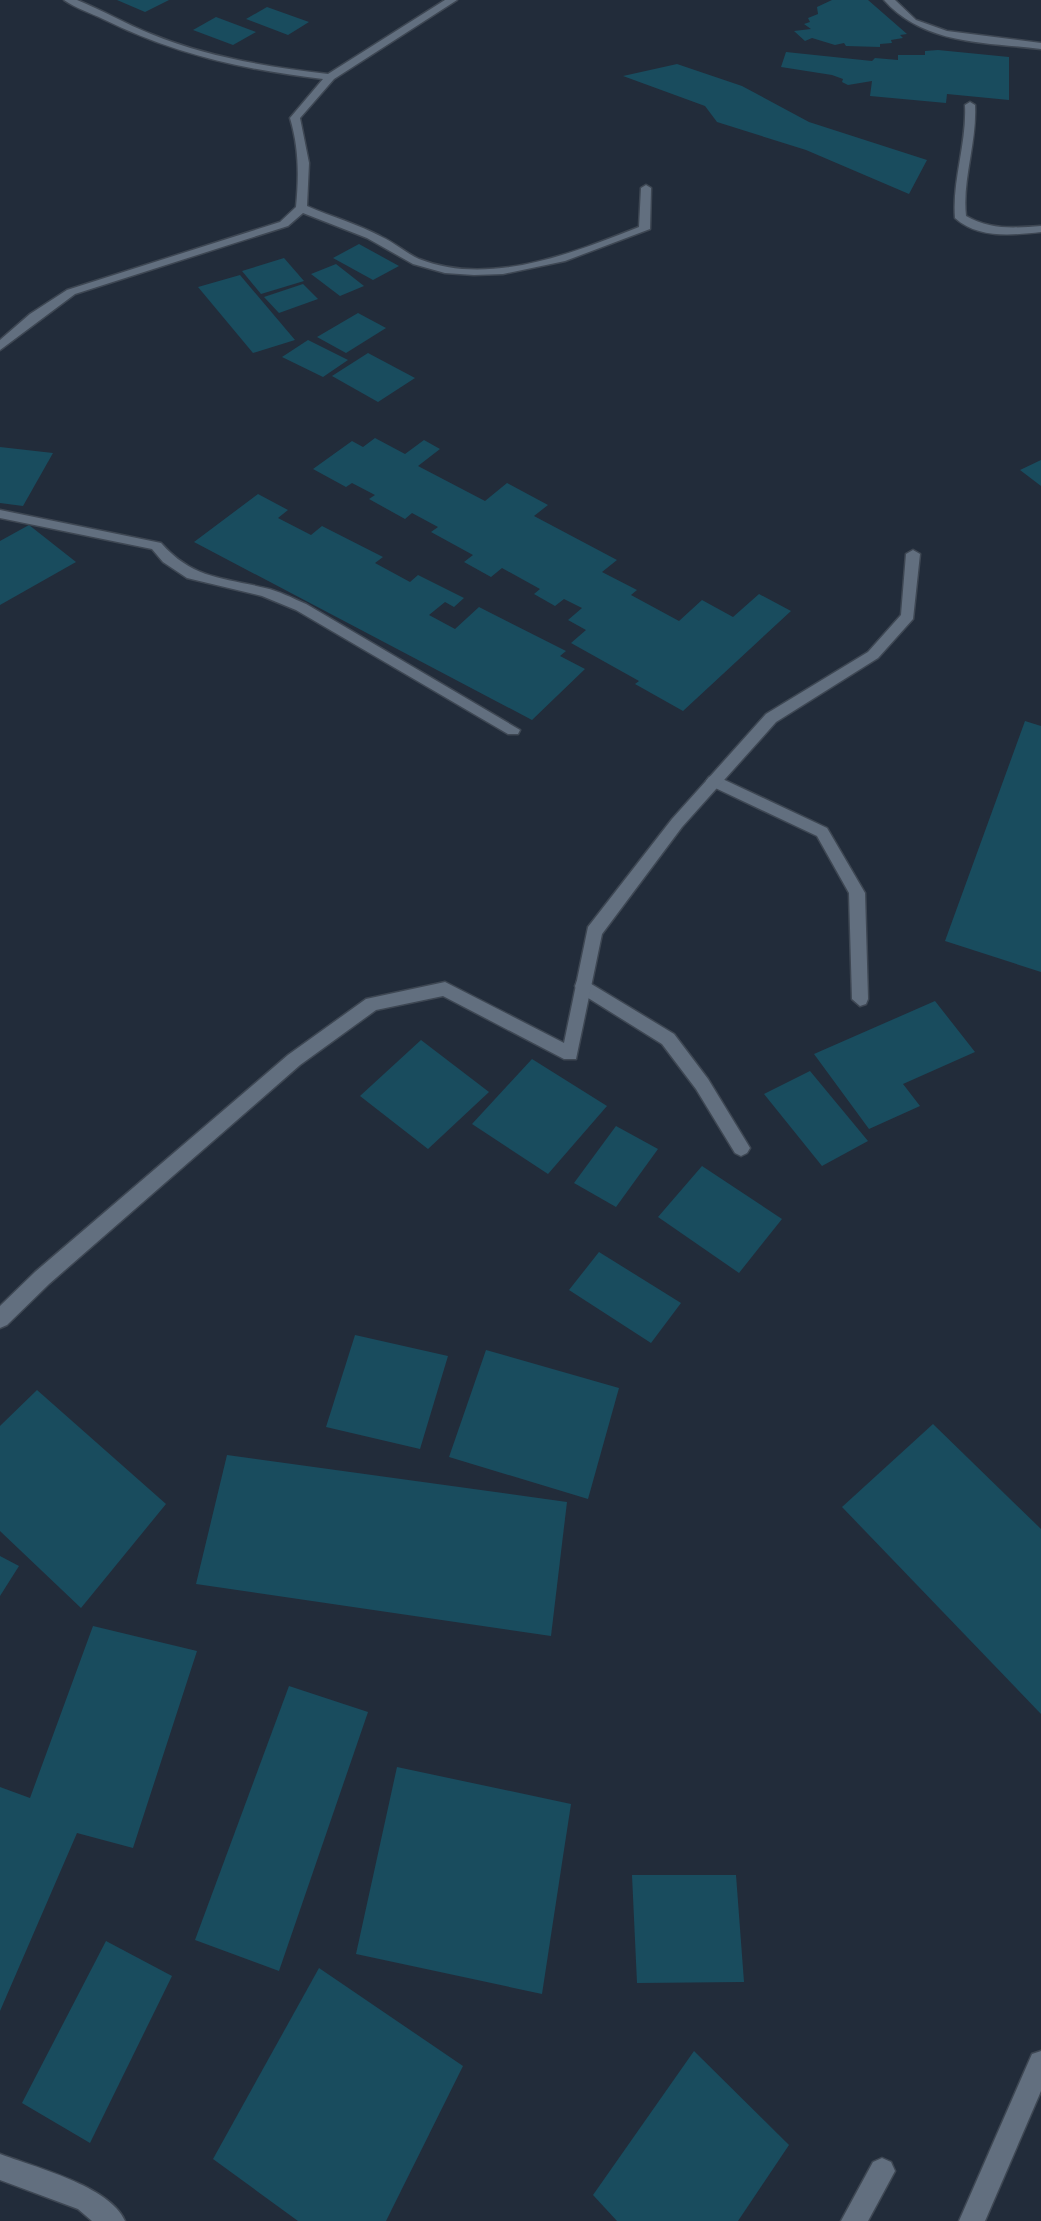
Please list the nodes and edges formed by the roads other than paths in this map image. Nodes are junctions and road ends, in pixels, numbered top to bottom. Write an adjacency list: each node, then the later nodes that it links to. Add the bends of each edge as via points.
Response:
1 (69, 0): 5 (street, via 146,36 209,58)
2 (452, 0): 5 (street)
3 (889, 0): 4 (street, via 913,22 945,34)
4 (1041, 46)
5 (330, 77): 8 (street, via 295,118 303,141)
6 (970, 105): 9 (street, via 970,147 958,204 961,218 985,230)
7 (646, 188): 8 (street, via 644,229 596,247 502,271 456,272 415,261 379,240)
8 (301, 208): 10 (street, via 284,224 71,292)
9 (1041, 229)
10 (0, 346)
11 (0, 514): 13 (street, via 156,546 168,563 189,576 266,593 301,607)
12 (913, 554): 14 (street, via 908,616 873,654 771,718)
13 (513, 730)
14 (714, 781): 15 (street, via 594,932); 16 (street, via 822,832 857,893)
15 (583, 986): 17 (street, via 668,1039); 18 (street, via 570,1054 445,989 372,1004 294,1060)
16 (860, 999)
17 (741, 1148)
18 (0, 1319)
19 (1041, 2063): 24 (street)
20 (0, 2167): 22 (street, via 86,2200)
21 (882, 2171): 23 (street)
22 (112, 2221)
23 (855, 2221)
24 (972, 2221)

